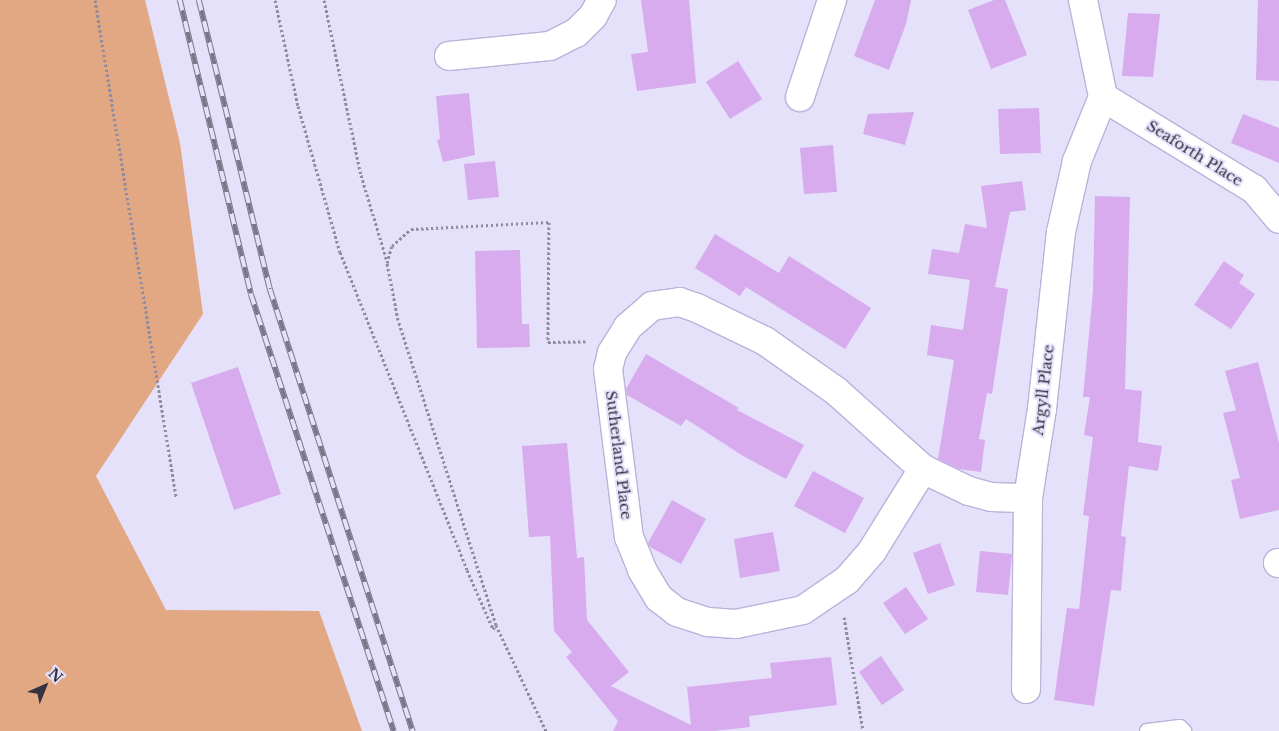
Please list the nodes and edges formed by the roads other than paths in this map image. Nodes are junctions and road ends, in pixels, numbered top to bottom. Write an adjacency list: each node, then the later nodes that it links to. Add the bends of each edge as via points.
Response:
1 (602, 0): 4 (street, via 593,16 576,33 550,46)
2 (832, 0): 5 (street)
3 (1083, 0): 6 (street)
4 (449, 56)
5 (800, 97)
6 (1103, 98): 7 (street, Seaforth Place, via 1254,189); 9 (street, Argyll Place, via 1077,161 1061,232 1042,409)
7 (1279, 219)
8 (923, 469): 8 (street, Sutherland Place, via 820,380 765,341 697,308 680,302 652,306 628,327 612,353 608,369 629,537 642,570 659,598 677,612 708,622 736,624 803,610 847,580 872,551); 9 (street, Sutherland Place, via 969,491)
9 (1028, 498): 10 (street, Argyll Place)
10 (1026, 689)
11 (1147, 731): 12 (lane, via 1180,727)
12 (1184, 731)

